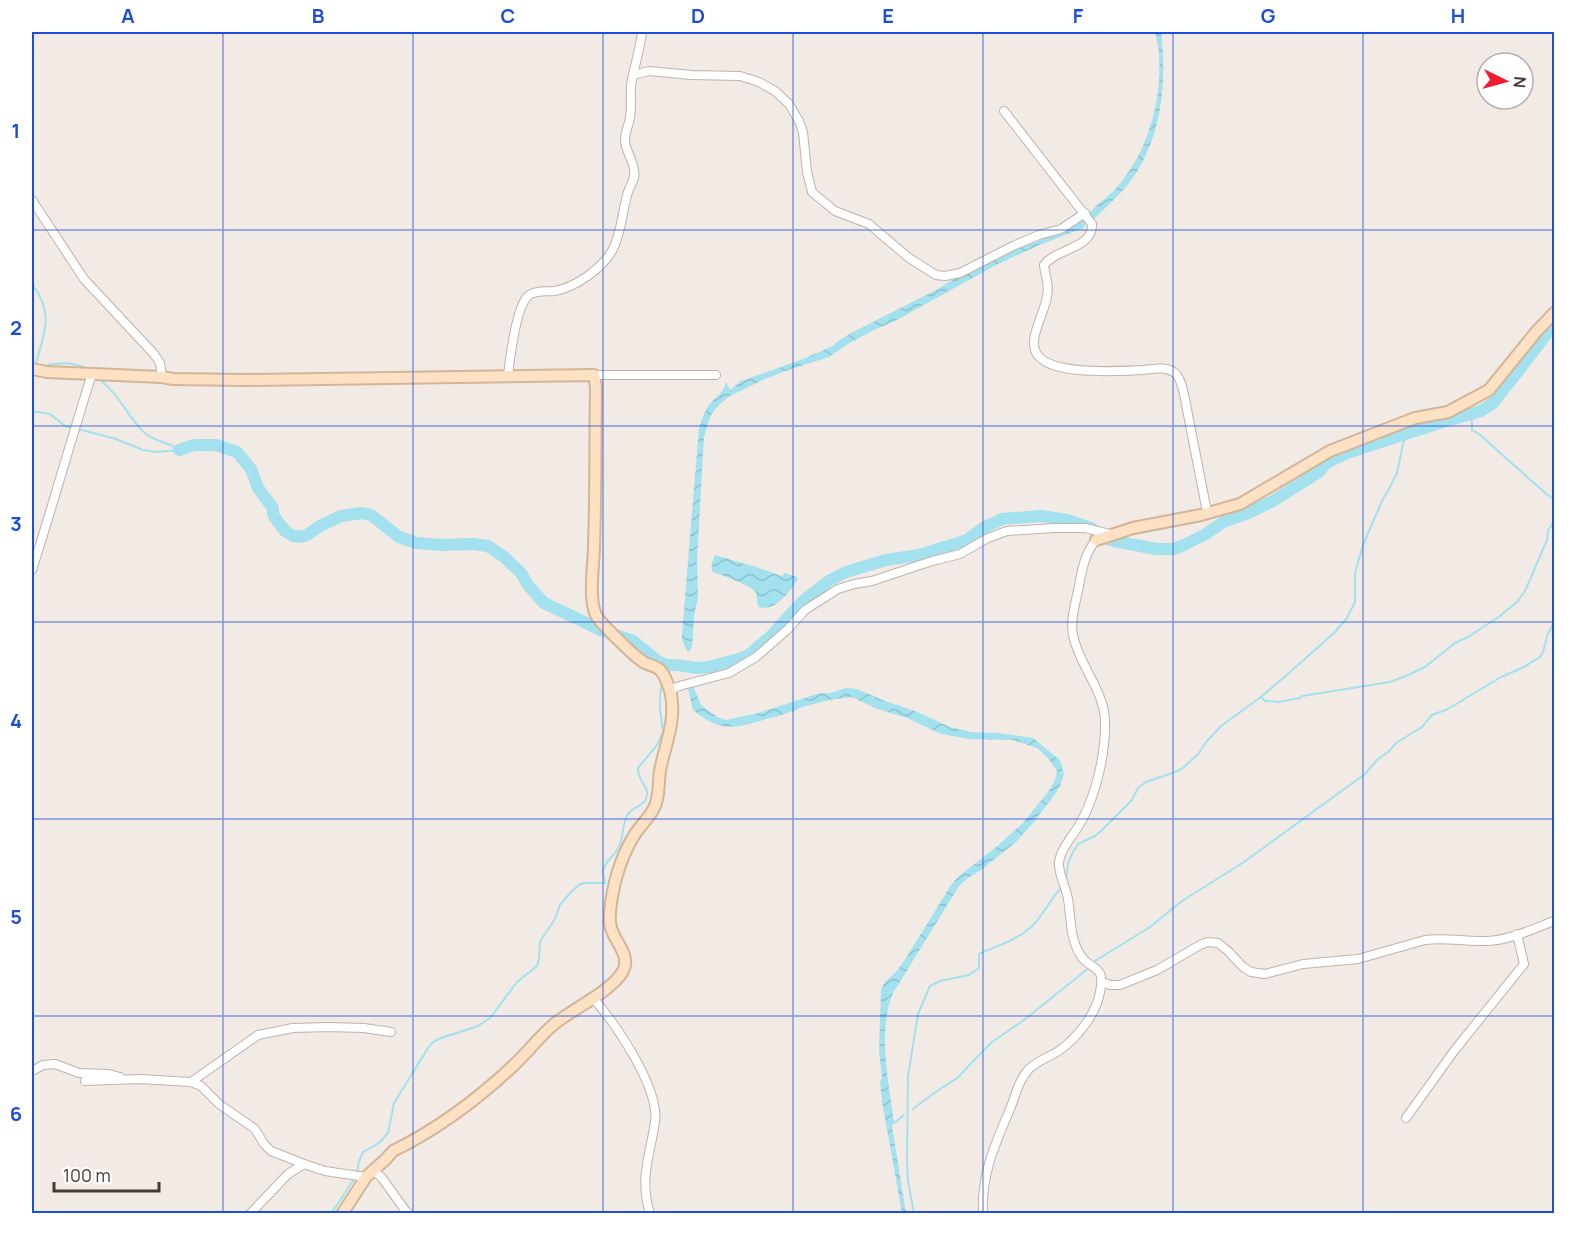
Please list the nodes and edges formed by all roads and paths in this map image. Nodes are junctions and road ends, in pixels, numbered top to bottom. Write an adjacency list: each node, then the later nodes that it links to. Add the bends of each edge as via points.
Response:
1 (642, 32): 2 (street)
2 (633, 75): 5 (street, via 649,71 740,76 775,91 799,121 812,192 835,211 869,224 936,275 960,273 1039,235 1061,229); 9 (street, via 625,138 635,178 612,252 576,284 528,296 517,322)
3 (1004, 111): 5 (street)
4 (32, 200): 12 (street, via 84,279 154,354)
5 (1086, 213): 13 (street, via 1092,224 1090,235 1044,265 1048,288 1035,336 1035,351 1052,365 1068,369 1162,369 1175,374 1184,394)
6 (1554, 313): 13 (street, via 1489,390 1449,412 1415,418 1330,450 1240,504)
7 (32, 369): 8 (street)
8 (92, 374): 12 (street); 16 (street)
9 (508, 375): 10 (street); 12 (street, via 236,380)
10 (594, 375): 11 (street); 17 (street, via 592,593 596,616 642,662 660,669)
11 (716, 375)
12 (162, 377)
13 (1207, 512): 14 (street)
14 (1112, 534): 15 (street); 17 (street, via 1085,528 1007,531 960,554 838,589 806,610 756,657 729,673 674,688)
15 (1096, 540): 20 (street, via 1083,566 1072,627 1105,718 1102,758 1083,819 1061,854 1059,865 1076,948 1097,969)
16 (32, 570)
17 (670, 694): 21 (street, via 671,729 657,802 630,843 611,904 611,929 625,967)
18 (1554, 921): 19 (street)
19 (1517, 934): 20 (street, via 1487,941 1425,939 1358,958 1304,964 1264,974 1251,972 1218,943 1208,942 1120,985); 27 (street, via 1524,964)
20 (1102, 982): 34 (street, via 1098,1001 1082,1028 1062,1048 1031,1067 1017,1087 988,1163)
21 (593, 998): 29 (street, via 546,1030 514,1066 458,1112 393,1151); 33 (street, via 640,1067 654,1104 645,1182)
22 (391, 1032): 26 (street, via 328,1027 258,1035)
23 (32, 1071): 24 (street, via 55,1064 79,1072)
24 (140, 1079): 25 (street); 26 (street)
25 (85, 1081)
26 (191, 1082): 28 (street, via 255,1129 271,1151)
27 (1406, 1118)
28 (304, 1164): 29 (street, via 326,1171); 30 (street, via 288,1174)
29 (369, 1173): 31 (street); 32 (street, via 382,1178)
30 (250, 1214)
31 (342, 1214)
32 (409, 1214)
33 (650, 1214)
34 (983, 1214)

